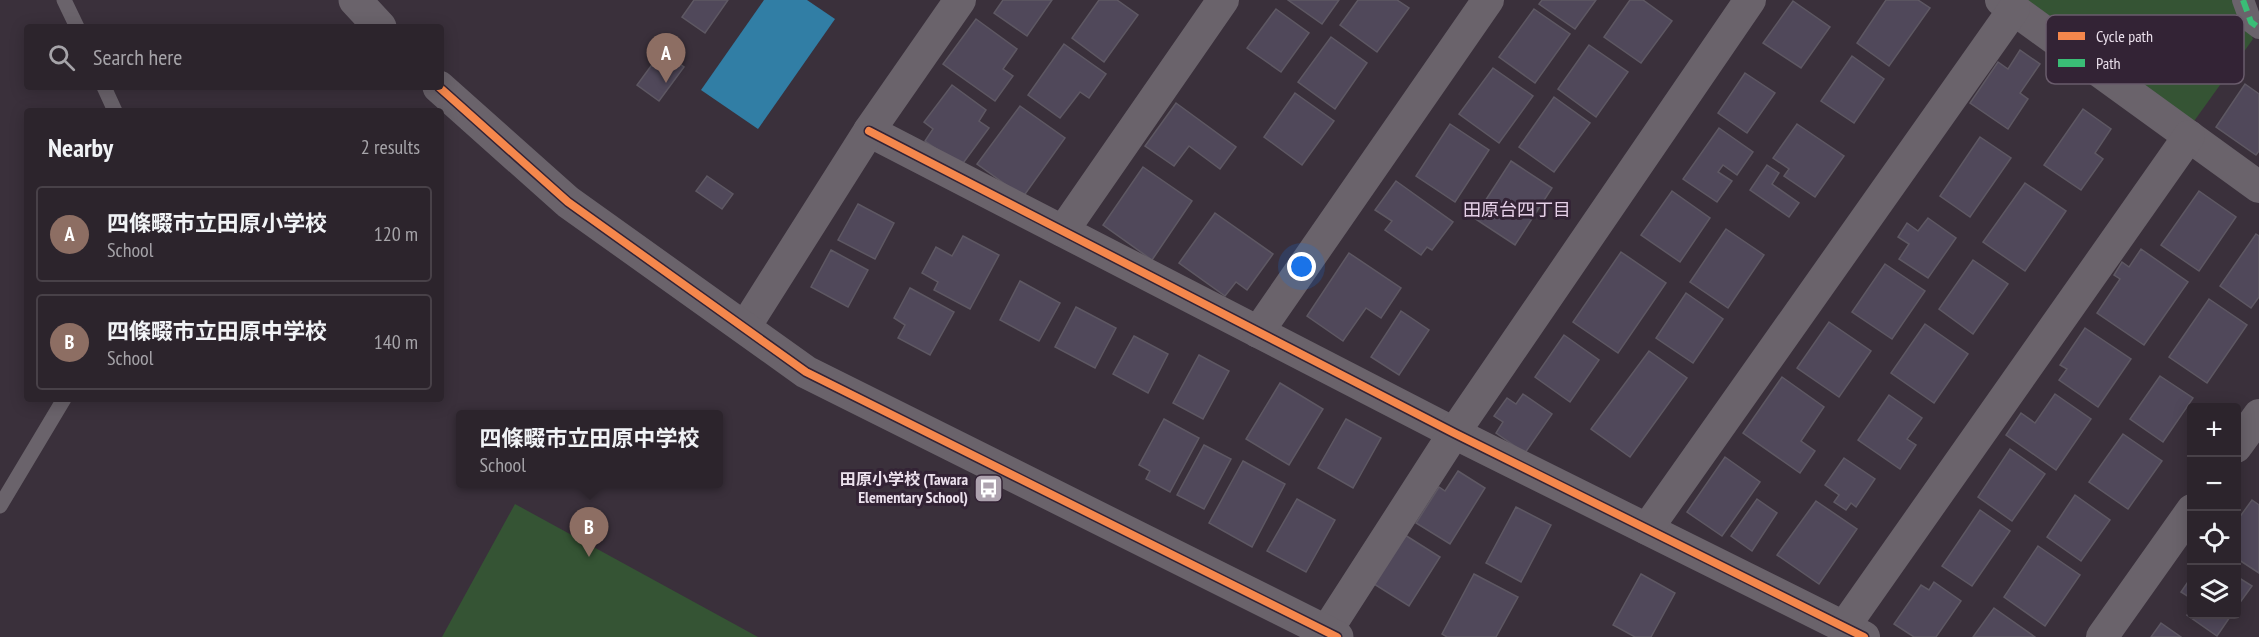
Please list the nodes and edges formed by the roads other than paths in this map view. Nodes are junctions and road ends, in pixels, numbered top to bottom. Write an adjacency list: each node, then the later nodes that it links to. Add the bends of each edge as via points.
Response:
1 (64, 0): 9 (lane)
2 (355, 0): 10 (street)
3 (960, 0): 17 (street)
4 (1223, 0): 20 (street)
5 (1488, 0): 22 (street)
6 (1750, 0): 25 (street)
7 (2243, 0): 11 (street, via 2251,22)
8 (2007, 5): 12 (street); 29 (street)
9 (75, 24)
10 (377, 24)
11 (2259, 28)
12 (2046, 33)
13 (2117, 84): 18 (street)
14 (105, 90): 16 (lane)
15 (442, 90): 21 (street, via 568,202)
16 (114, 108)
17 (869, 131): 20 (street); 21 (street)
18 (2189, 136): 19 (street); 30 (street)
19 (2259, 187)
20 (1063, 231): 22 (street)
21 (745, 327): 31 (street, via 806,372)
22 (1258, 332): 25 (street)
23 (62, 402): 27 (lane)
24 (2259, 415): 26 (street)
25 (1454, 433): 29 (street); 31 (street)
26 (2241, 440)
27 (0, 506)
28 (2191, 511): 32 (street)
29 (1647, 529): 30 (street)
30 (1854, 632)
31 (1331, 634)
32 (2102, 637)

